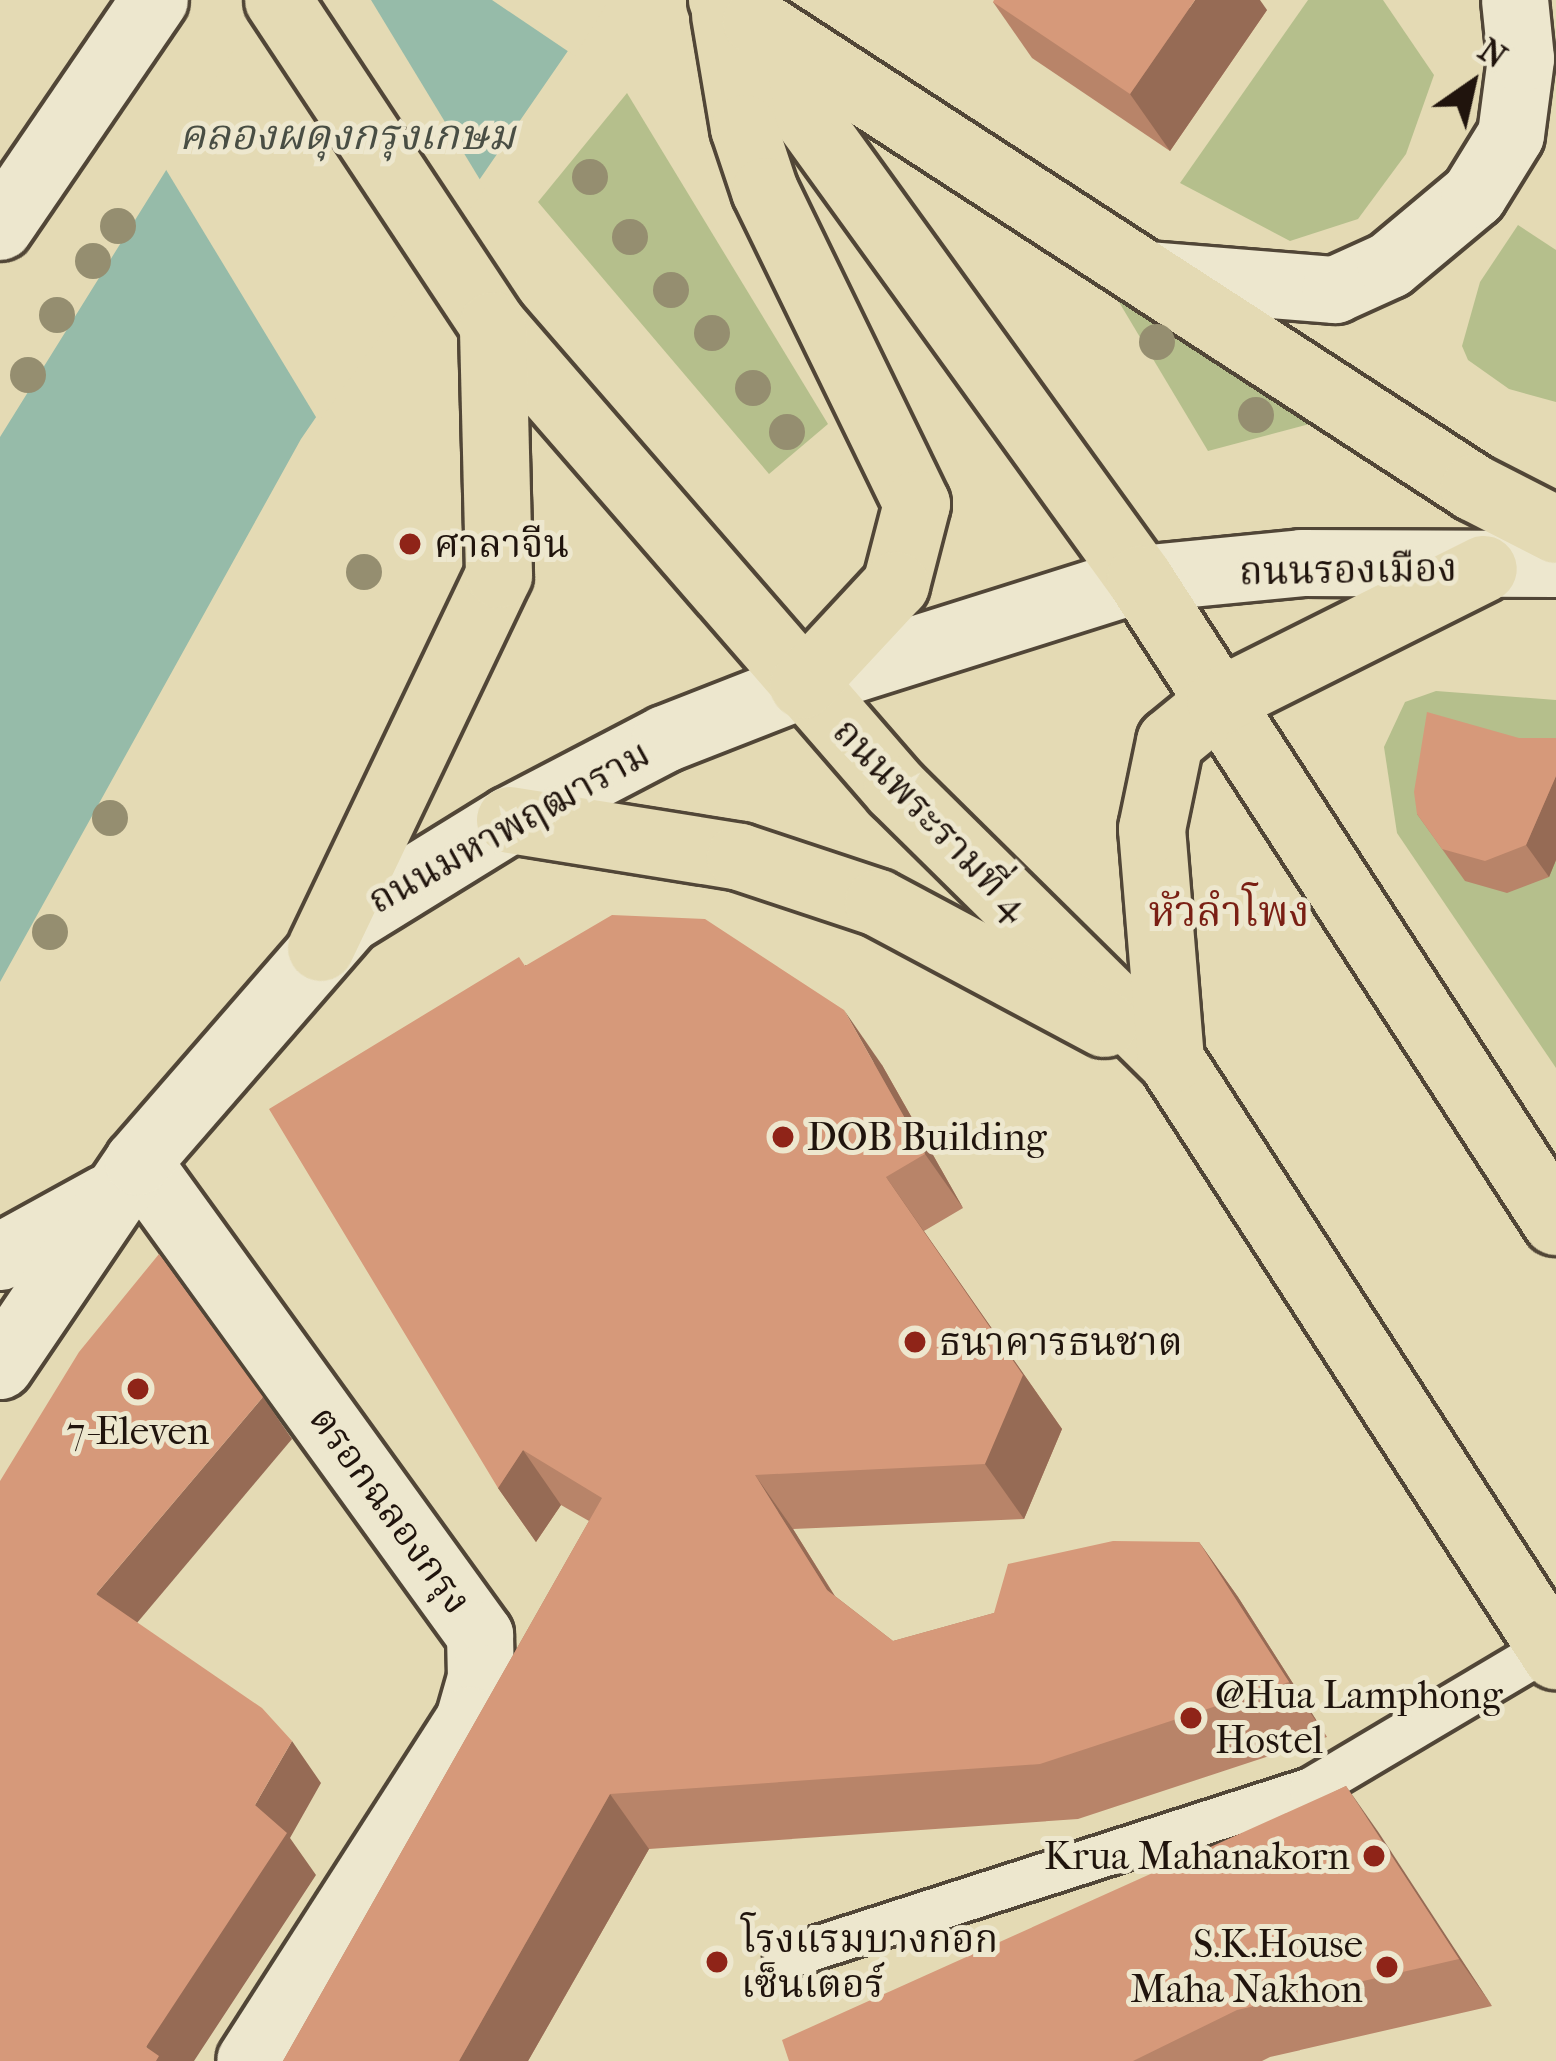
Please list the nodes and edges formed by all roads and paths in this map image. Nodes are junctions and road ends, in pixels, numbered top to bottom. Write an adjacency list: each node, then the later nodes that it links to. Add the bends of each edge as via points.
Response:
1 (155, 0): 5 (street)
2 (278, 0): 7 (main road, ถนนพระรามที่ 4)
3 (722, 0): 6 (main road); 11 (main road); 12 (main road, via 744,128 765,191 917,504 896,585)
4 (1515, 0): 6 (street, via 1521,59 1510,135 1474,195 1390,265 1335,290)
5 (0, 227)
6 (1147, 275): 8 (main road, via 1474,488)
7 (478, 302): 12 (main road, ถนนพระรามที่ 4); 15 (main road, via 499,575)
8 (1556, 530)
9 (1556, 564): 10 (street, ถนนรองเมือง)
10 (1484, 568): 11 (street, ถนนรองเมือง, via 1302,563); 13 (main road)
11 (1140, 579): 12 (street, ถนนมหาพฤฒาราม); 13 (main road)
12 (803, 685): 14 (street, ถนนมหาพฤฒาราม, via 665,739); 16 (main road, ถนนพระรามที่ 4, via 897,790)
13 (1220, 701): 16 (main road, via 1170,742 1152,829); 18 (main road)
14 (510, 820): 15 (street, ถนนมหาพฤฒาราม, via 368,903); 16 (main road, via 740,856 878,903)
15 (321, 948): 17 (street, ถนนมหาพฤฒาราม)
16 (1171, 1060): 21 (main road, ถนนพระรามที่ 4)
17 (128, 1177): 19 (street); 20 (street, ถนนมหาพฤฒาราม); 23 (street, ตรอกฉลองกรุง, via 480,1635 481,1678 469,1720)
18 (1556, 1222)
19 (0, 1257)
20 (0, 1366)
21 (1553, 1651): 22 (lane, via 1311,1790)
22 (785, 1958)
23 (250, 2061)

